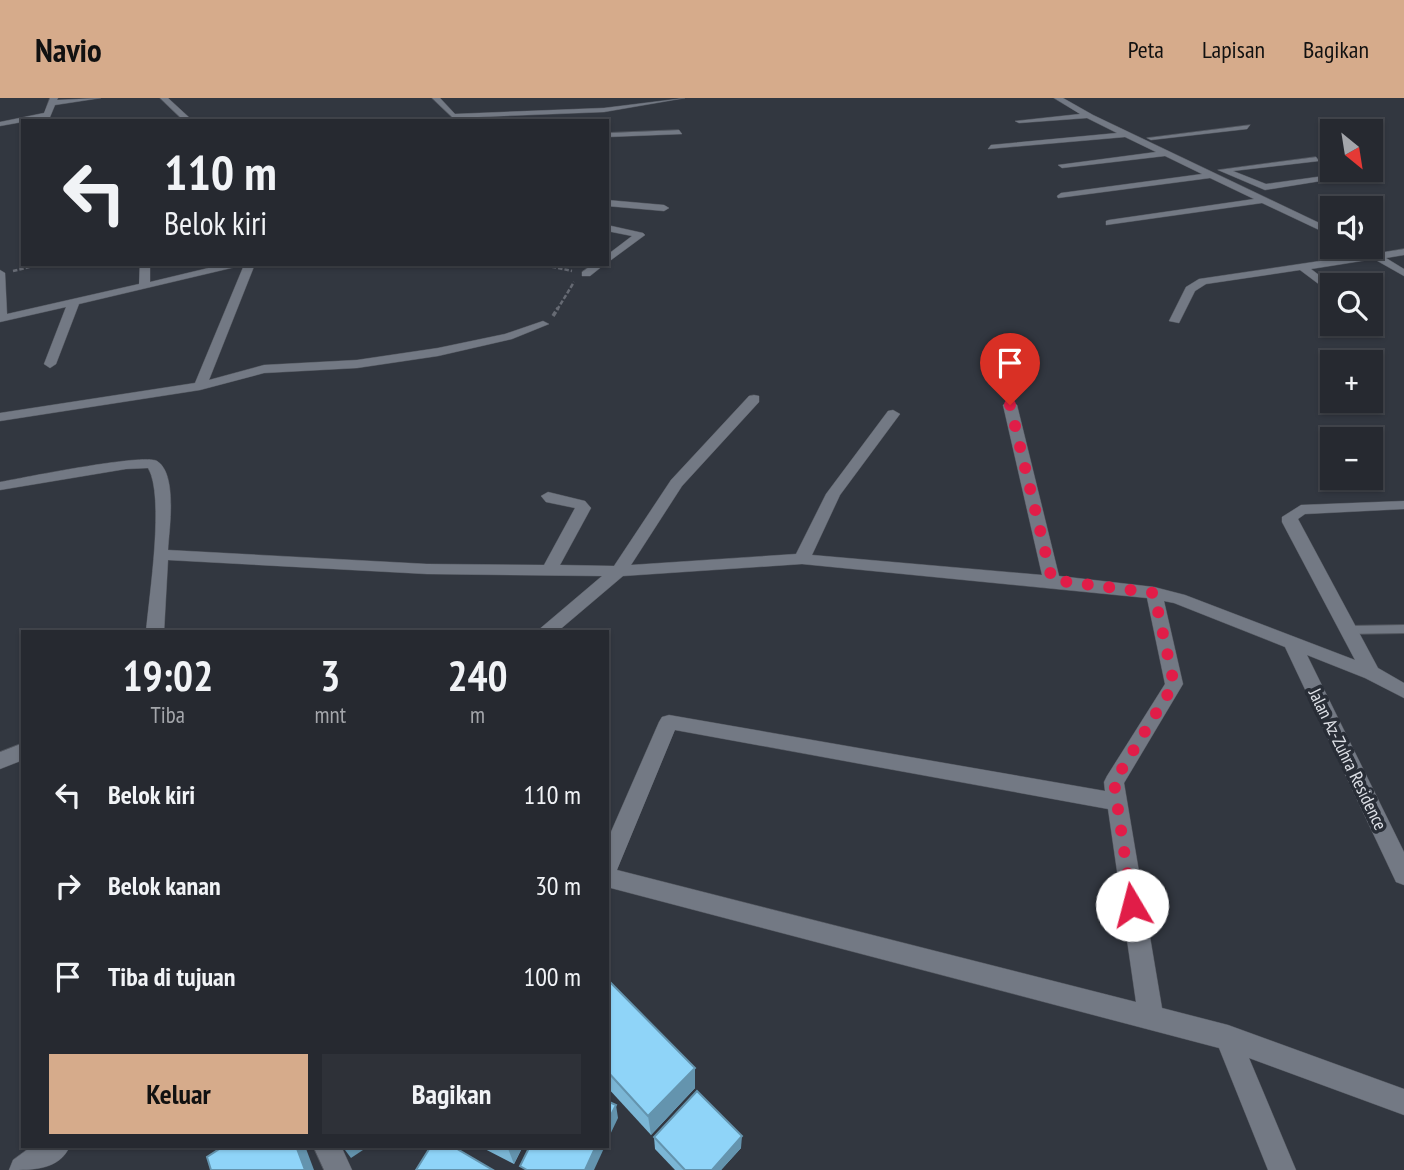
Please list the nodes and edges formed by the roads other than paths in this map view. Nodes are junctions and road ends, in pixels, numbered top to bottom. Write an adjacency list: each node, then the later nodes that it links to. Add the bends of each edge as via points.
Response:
1 (97, 98): 6 (street)
2 (164, 98): 11 (street)
3 (436, 98): 12 (street)
4 (681, 98): 9 (street)
5 (1058, 98): 8 (street)
6 (53, 100): 10 (street, via 47,115)
7 (544, 101): 9 (street)
8 (1090, 116): 14 (street); 18 (street); 20 (street, via 1102,116)
9 (549, 117): 12 (street)
10 (26, 119)
11 (187, 119)
12 (448, 119)
13 (21, 120): 15 (street)
14 (1019, 121)
15 (0, 124)
16 (1247, 127): 20 (street)
17 (679, 132): 19 (street)
18 (1127, 134): 21 (street); 22 (street)
19 (609, 135)
20 (1151, 138): 25 (street)
21 (991, 147)
22 (1168, 153): 24 (street); 25 (street)
23 (1316, 159): 25 (street)
24 (1062, 165)
25 (1218, 173): 26 (street, via 1265,187); 27 (street); 28 (street)
26 (1320, 179)
27 (1061, 196)
28 (1265, 200): 31 (street); 32 (street)
29 (609, 203): 30 (street)
30 (664, 208)
31 (1109, 223)
32 (1320, 227)
33 (609, 228): 36 (street, via 640,237)
34 (1404, 252): 35 (street)
35 (1383, 253)
36 (609, 259)
37 (1344, 259): 43 (street)
38 (1382, 259): 45 (street)
39 (145, 266): 48 (street)
40 (232, 266): 48 (street)
41 (249, 266): 54 (street)
42 (597, 266): 46 (street)
43 (1301, 266): 47 (street); 51 (street, via 1203,281 1190,289)
44 (1, 273): 50 (street)
45 (1404, 273)
46 (586, 274)
47 (1320, 281)
48 (144, 287): 49 (street)
49 (74, 302): 50 (street); 53 (street)
50 (1, 319)
51 (1175, 321)
52 (543, 324): 54 (street, via 508,337 438,352 358,364 264,369)
53 (50, 364)
54 (200, 386): 58 (street)
55 (754, 399): 65 (street, via 676,483)
56 (1010, 405): 66 (street)
57 (893, 414): 63 (street, via 833,494)
58 (0, 417)
59 (0, 486): 62 (street, via 152,464 162,486)
60 (548, 496): 64 (street, via 583,508)
61 (1404, 505): 71 (street, via 1301,510 1290,517)
62 (160, 555): 64 (street, via 427,569); 69 (street)
63 (802, 559): 65 (street); 66 (street)
64 (549, 570): 65 (street)
65 (619, 571): 70 (street)
66 (1052, 580): 67 (street)
67 (1154, 593): 72 (street); 77 (street, via 1174,684 1114,782)
68 (1404, 629): 71 (lane)
69 (155, 630)
70 (547, 630)
71 (1347, 630): 73 (street)
72 (1292, 643): 73 (street); 79 (street, Jalan Az-Zuhra Residence)
73 (1371, 673): 74 (street)
74 (1404, 691)
75 (21, 752): 76 (street)
76 (0, 761)
77 (1117, 802): 78 (street, via 669,722); 81 (street)
78 (609, 862)
79 (1404, 875)
80 (609, 878): 81 (street)
81 (1151, 1019): 82 (street)
82 (1228, 1038): 83 (street); 88 (street)
83 (1404, 1102)
84 (53, 1148): 86 (street)
85 (328, 1148): 87 (street)
86 (23, 1170)
87 (338, 1170)
88 (1282, 1170)

